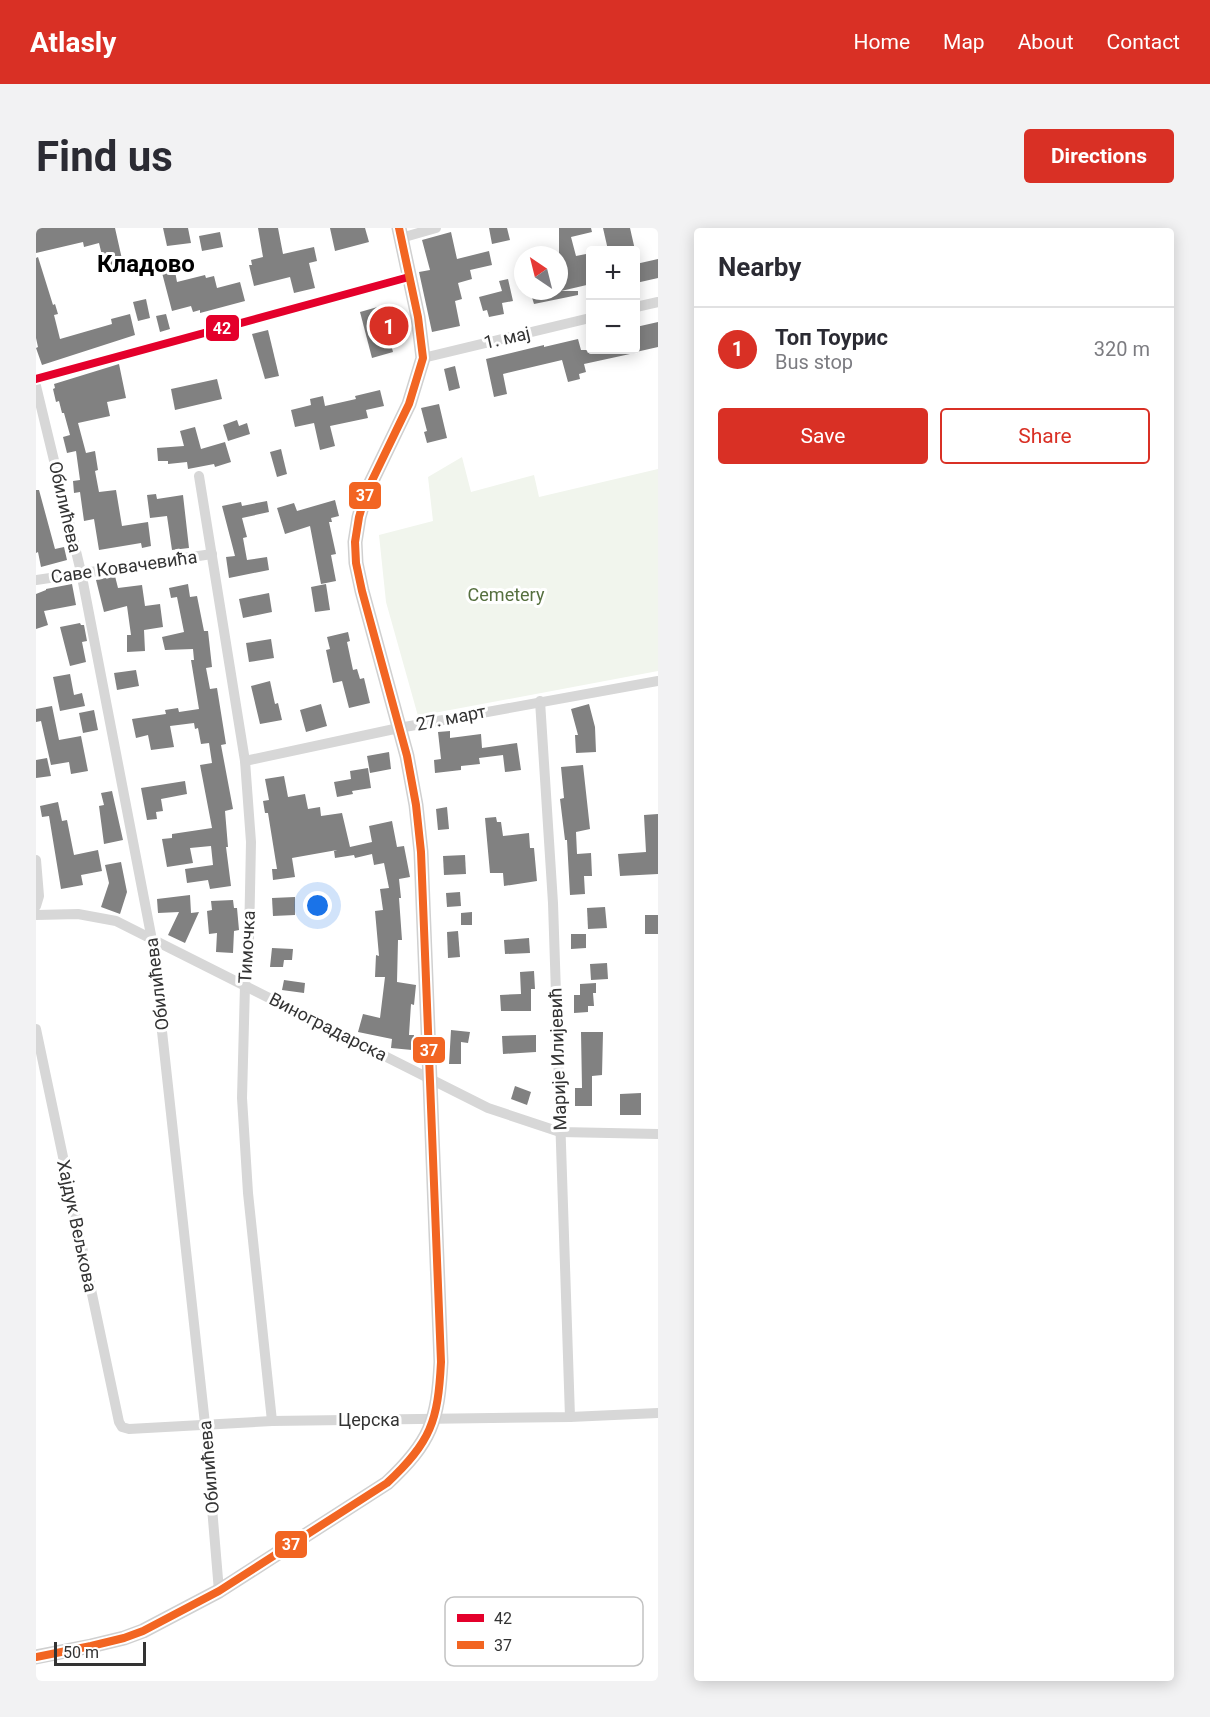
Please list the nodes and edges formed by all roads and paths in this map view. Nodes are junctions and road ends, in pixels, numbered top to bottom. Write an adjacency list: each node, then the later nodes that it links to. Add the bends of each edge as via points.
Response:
1 (436, 228): 2 (street)
2 (400, 233): 3 (main road)
3 (409, 277): 7 (main road); 8 (street)
4 (658, 302): 5 (street)
5 (640, 306)
6 (586, 319): 7 (street, 1. мај)
7 (423, 358): 16 (main road, via 409,404 366,493 356,542 362,591)
8 (36, 379)
9 (36, 386): 12 (street, Обилићева)
10 (199, 476): 11 (street, Тимочка)
11 (212, 554): 12 (street, Саве Ковачевића); 17 (street, Тимочка)
12 (81, 572): 13 (street, Саве Ковачевића); 21 (street, Обилићева)
13 (36, 580)
14 (658, 681): 15 (street, 27. март)
15 (540, 701): 16 (street, 27. март); 25 (street, Марије Илијевић, via 553,903)
16 (399, 728): 17 (street, 27. март); 24 (main road, via 414,790 421,852)
17 (245, 762): 22 (street, Тимочка, via 251,842)
18 (36, 860): 19 (street)
19 (36, 906)
20 (36, 915): 21 (street, Виноградарска, via 97,916 116,921)
21 (152, 940): 22 (street, Виноградарска); 32 (street, Обилићева)
22 (244, 986): 24 (street, Виноградарска); 30 (street, Тимочка, via 242,1098 248,1192)
23 (36, 1029): 31 (street, Хајдук Вељкова)
24 (430, 1080): 25 (street, Виноградарска, via 488,1108); 29 (main road, via 441,1362)
25 (560, 1132): 26 (street, Виноградарска); 28 (street, Марије Илијевић)
26 (658, 1134)
27 (658, 1413): 28 (street, Церска)
28 (570, 1417): 29 (street, Церска)
29 (434, 1420): 30 (street, Церска); 33 (main road, via 416,1453 387,1483)
30 (272, 1421): 32 (street, Церска)
31 (119, 1422): 32 (street, Церска, via 129,1429)
32 (205, 1424): 33 (street, Обилићева)
33 (219, 1591): 34 (main road, via 124,1638)
34 (36, 1657)

